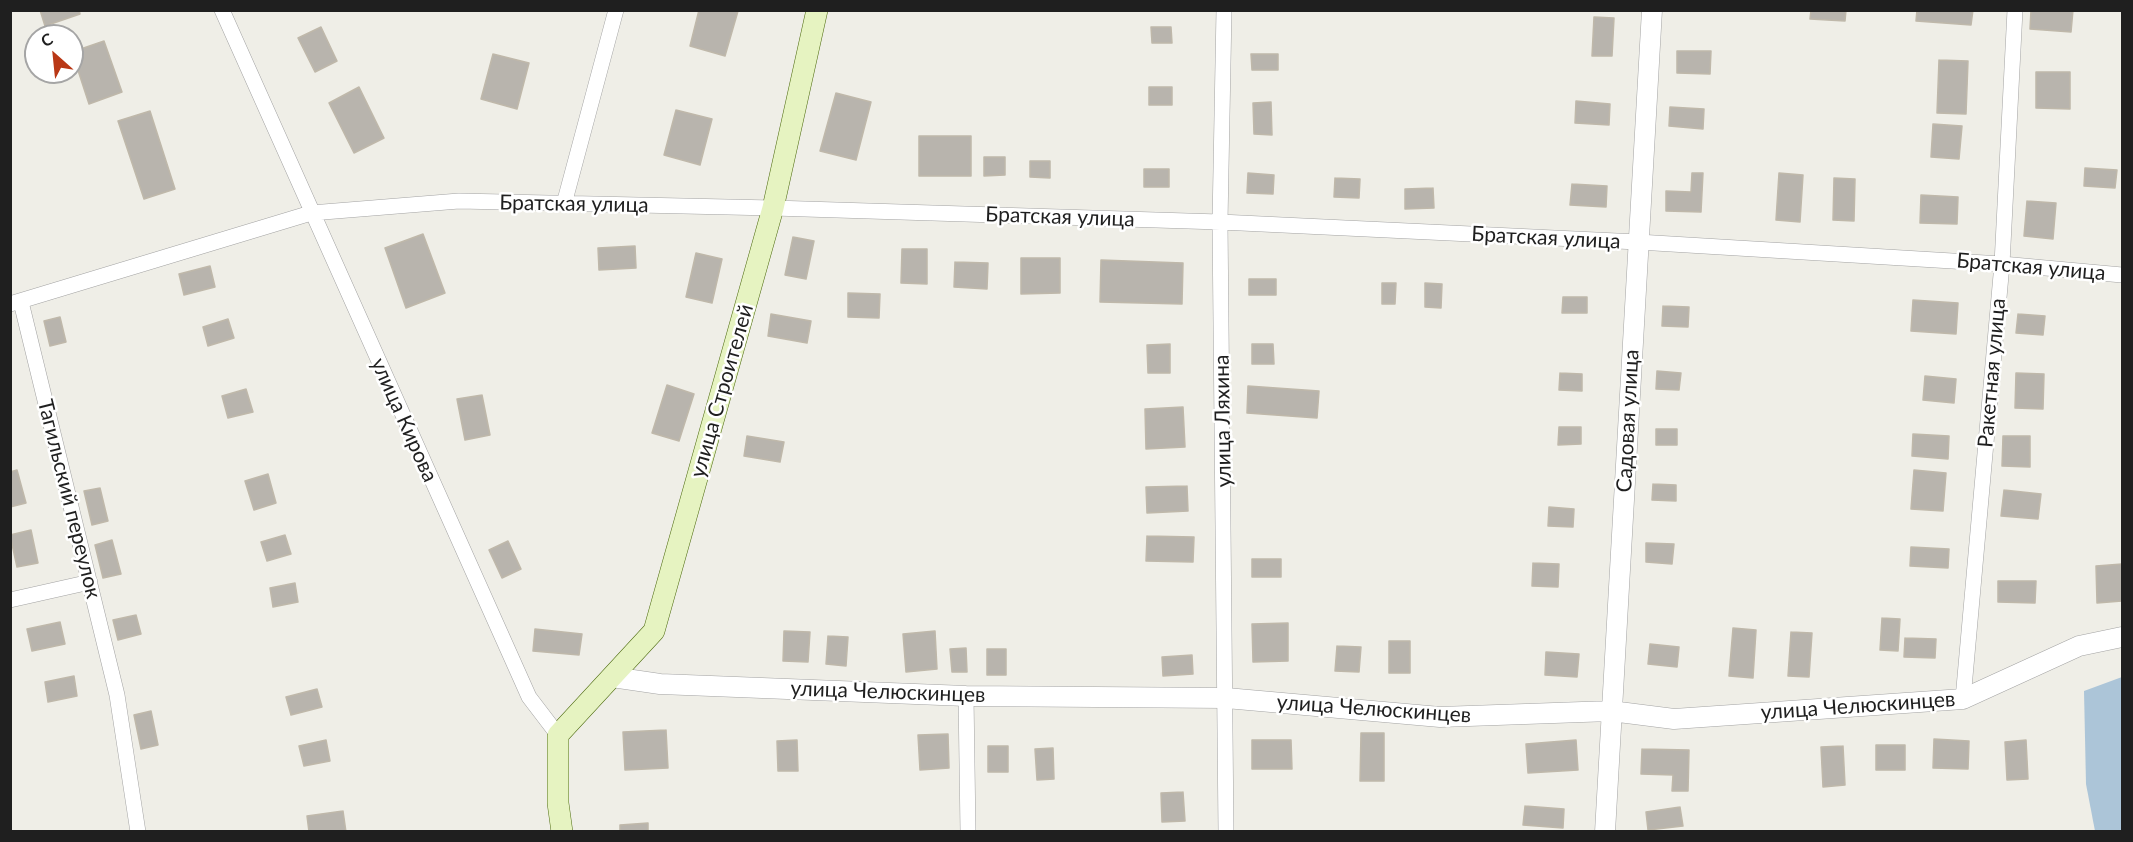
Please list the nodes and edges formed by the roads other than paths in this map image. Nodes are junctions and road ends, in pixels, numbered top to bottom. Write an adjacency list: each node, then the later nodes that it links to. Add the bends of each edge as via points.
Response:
1 (222, 10): 9 (street, улица Кирова)
2 (616, 10): 7 (street)
3 (816, 10): 8 (main road, улица Строителей)
4 (1224, 10): 10 (street, улица Ляхина)
5 (1652, 10): 11 (street, Садовая улица)
6 (2015, 10): 12 (street, Ракетная улица)
7 (564, 204): 8 (street, Братская улица); 9 (street, Братская улица, via 459,201)
8 (773, 208): 10 (street, Братская улица); 18 (main road, улица Строителей, via 654,631)
9 (311, 213): 14 (street, Братская улица); 23 (street, улица Кирова, via 529,697)
10 (1220, 222): 11 (street, Братская улица); 20 (street, улица Ляхина)
11 (1638, 242): 12 (street, Братская улица); 22 (street, Садовая улица)
12 (2002, 264): 13 (street, Братская улица); 21 (street, Ракетная улица)
13 (2122, 275)
14 (16, 303): 15 (street, Тагильский переулок)
15 (90, 582): 16 (street); 24 (street, Тагильский переулок, via 117,695)
16 (10, 600)
17 (2122, 636): 21 (street, улица Челюскинцев, via 2079,646)
18 (612, 677): 19 (street, улица Челюскинцев, via 660,684); 23 (main road, улица Строителей)
19 (966, 696): 20 (street, улица Челюскинцев); 26 (street)
20 (1226, 698): 22 (street, улица Челюскинцев, via 1440,717); 27 (street, улица Ляхина)
21 (1963, 699): 22 (street, улица Челюскинцев, via 1674,720)
22 (1611, 711): 28 (street, Садовая улица)
23 (558, 735): 25 (main road)
24 (138, 831)
25 (562, 831)
26 (968, 831)
27 (1226, 831)
28 (1605, 831)

